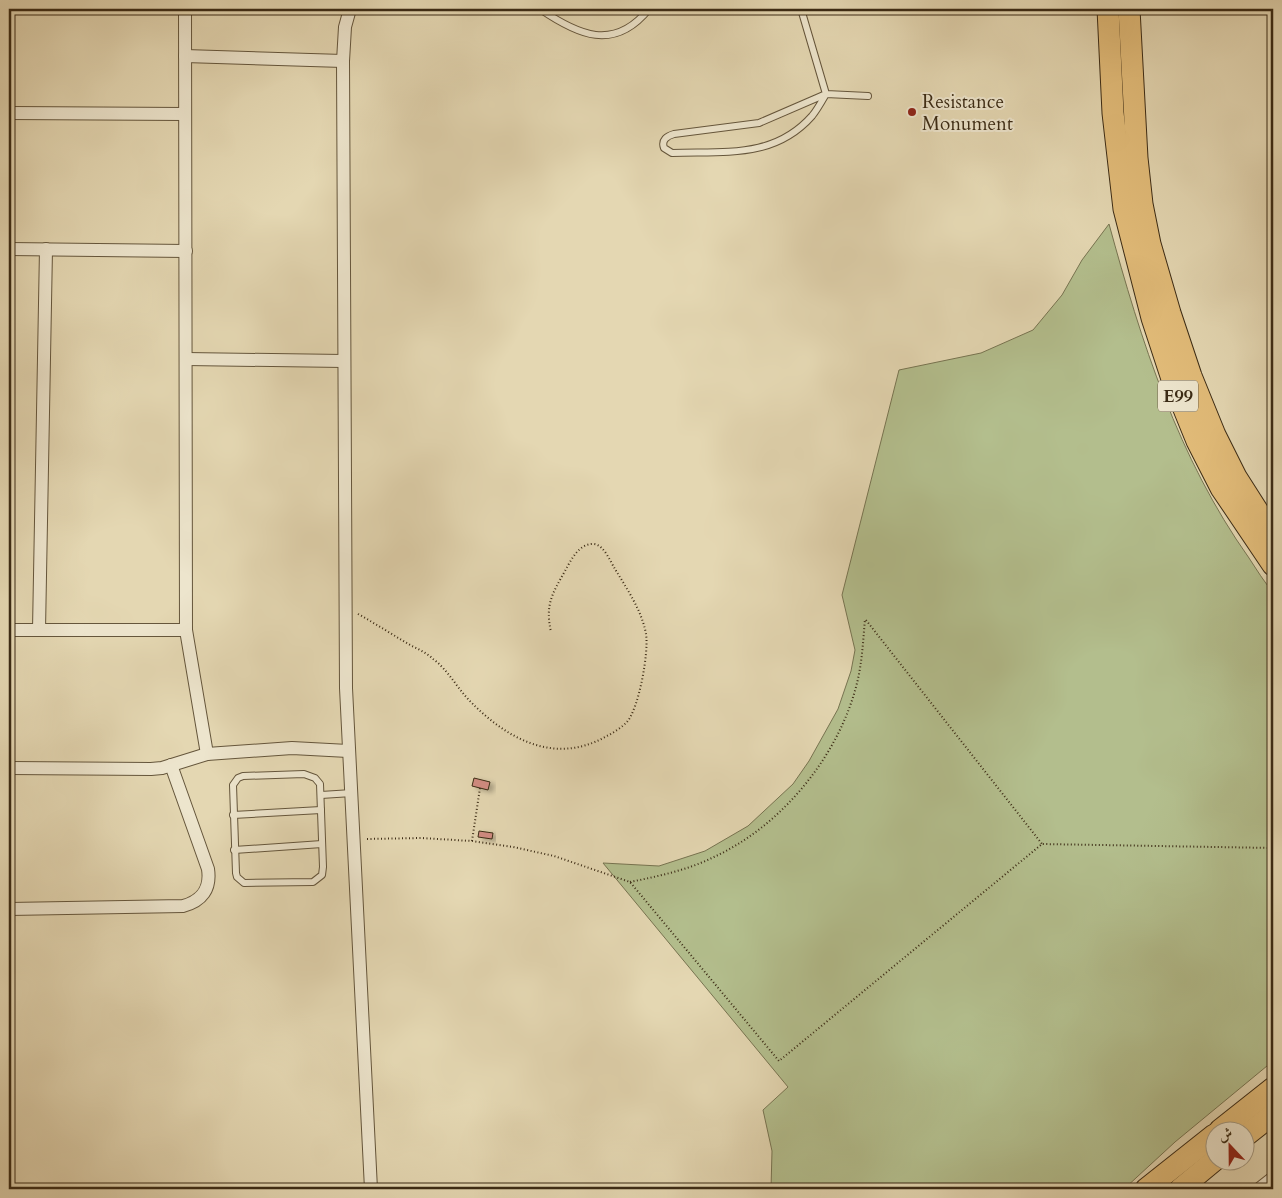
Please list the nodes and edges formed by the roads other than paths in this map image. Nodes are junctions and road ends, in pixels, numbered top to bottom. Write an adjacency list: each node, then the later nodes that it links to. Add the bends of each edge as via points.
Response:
1 (185, 9): 8 (street)
2 (350, 9): 9 (street, via 345,27)
3 (540, 9): 4 (lane, via 580,32 598,35 622,30)
4 (648, 9)
5 (801, 9): 10 (lane)
6 (1108, 9): 14 (highway, E99, via 1113,113)
7 (1129, 9): 14 (highway, E99, via 1137,158)
8 (185, 56): 9 (street); 13 (street)
9 (343, 61): 19 (street)
10 (826, 94): 10 (lane, via 759,123 674,134 666,137 663,144 672,153 748,151 770,146 790,135 812,116); 11 (lane)
11 (868, 96)
12 (9, 113): 13 (street)
13 (185, 114): 17 (street)
14 (1133, 206): 20 (highway, E99, via 1150,244 1191,376 1215,435 1236,477); 21 (highway, E99, via 1155,328 1173,382 1221,488)
15 (9, 249): 16 (street)
16 (46, 249): 17 (street); 23 (street)
17 (186, 251): 18 (street)
18 (186, 359): 19 (street); 24 (street)
19 (344, 361): 25 (street)
20 (1273, 535)
21 (1273, 565)
22 (9, 630): 23 (street)
23 (39, 630): 24 (street)
24 (186, 630): 26 (street)
25 (348, 751): 26 (street, via 292,748); 29 (street)
26 (207, 754): 27 (street)
27 (171, 765): 28 (street, via 151,769); 35 (street, via 208,869 210,879 201,897 183,906)
28 (9, 768)
29 (352, 793): 30 (lane); 43 (street)
30 (321, 796): 31 (lane); 32 (lane, via 318,781 308,774 243,776 233,785)
31 (321, 810): 32 (lane); 33 (lane)
32 (233, 816): 34 (lane)
33 (322, 844): 34 (lane); 34 (lane, via 323,871 313,882 244,883 236,874)
34 (234, 850)
35 (9, 909)
36 (1273, 1088): 38 (highway)
37 (1273, 1114): 39 (highway)
38 (1233, 1120)
39 (1254, 1129)
40 (1204, 1143): 44 (highway)
41 (1204, 1169): 45 (highway)
42 (1273, 1178): 46 (street)
43 (371, 1189)
44 (1146, 1189)
45 (1180, 1189)
46 (1259, 1189)

